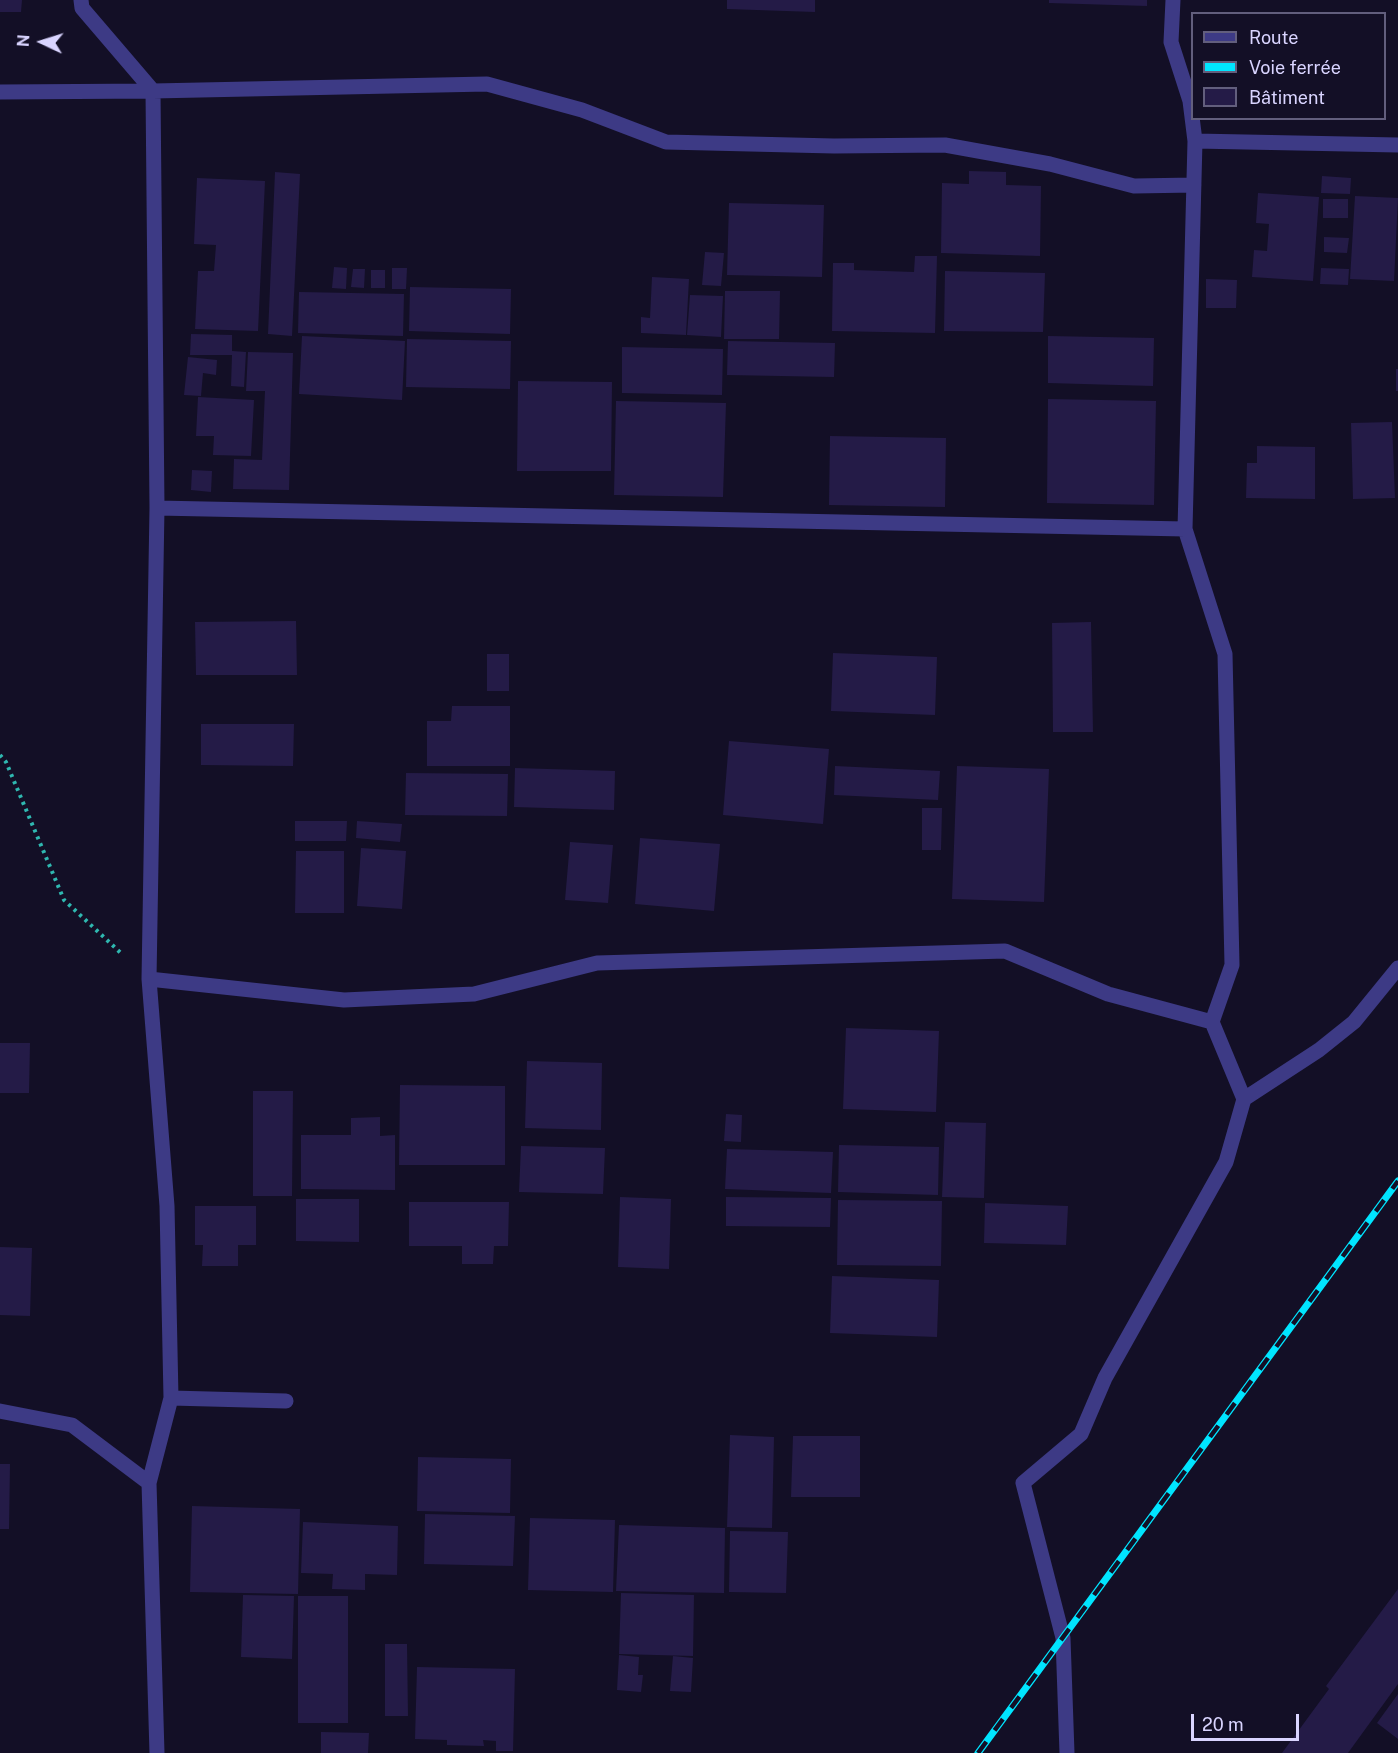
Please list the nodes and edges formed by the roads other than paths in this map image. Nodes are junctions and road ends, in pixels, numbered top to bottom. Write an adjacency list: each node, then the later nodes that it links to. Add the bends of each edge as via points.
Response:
1 (81, 0): 3 (street, via 82,8)
2 (1173, 0): 5 (street, via 1171,42)
3 (153, 91): 4 (street); 9 (street, via 487,84 582,110 666,142 945,144 1050,164 1134,186); 10 (street)
4 (0, 92)
5 (1191, 109)
6 (1192, 120): 7 (street)
7 (1195, 141): 8 (street); 9 (street)
8 (1398, 145)
9 (1194, 185): 11 (street)
10 (157, 508): 11 (street); 13 (street)
11 (1185, 529): 14 (street, via 1226,654 1232,965)
12 (1398, 968): 15 (street, via 1354,1022)
13 (149, 979): 14 (street, via 344,1000 474,994 597,963 1005,951 1108,994); 16 (street, via 167,1206)
14 (1212, 1022): 15 (street)
15 (1244, 1099): 21 (street, via 1226,1162 1105,1378 1080,1434 1023,1483 1063,1638)
16 (171, 1398): 17 (street); 19 (street)
17 (286, 1401)
18 (0, 1411): 19 (street, via 72,1425)
19 (149, 1483): 20 (street)
20 (157, 1753)
21 (1067, 1753)

